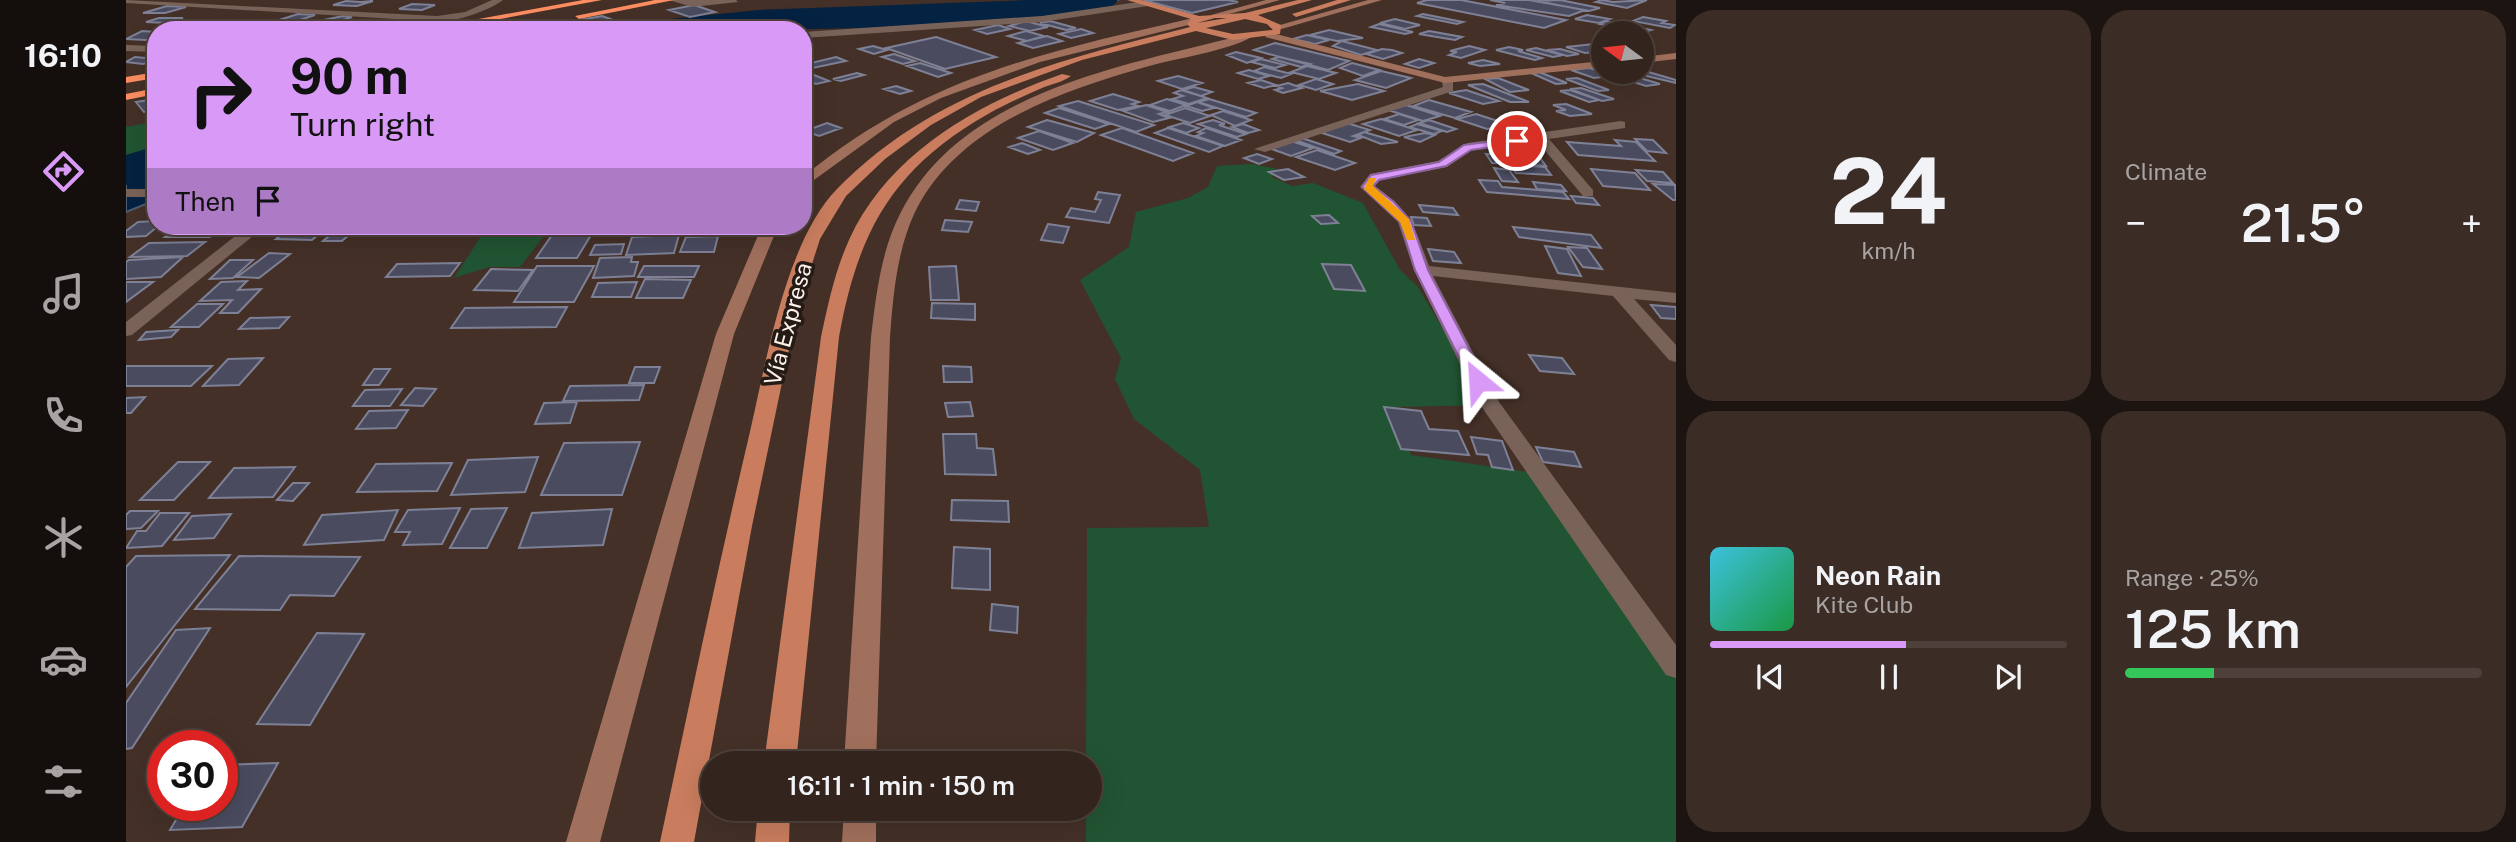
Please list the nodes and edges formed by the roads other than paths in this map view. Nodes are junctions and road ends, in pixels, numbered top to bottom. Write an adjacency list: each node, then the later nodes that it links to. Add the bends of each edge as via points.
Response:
1 (499, 0): 18 (street, via 467,14)
2 (598, 0): 20 (highway)
3 (634, 0): 14 (street)
4 (672, 0): 11 (street); 14 (highway)
5 (1131, 0): 13 (main road)
6 (1276, 0): 15 (main road, Vía Expresa)
7 (1308, 0): 16 (main road, Vía Expresa)
8 (1348, 0): 21 (main road, Vía Expresa)
9 (1378, 0): 23 (main road)
10 (140, 1): 12 (street); 18 (street)
11 (734, 2)
12 (126, 3)
13 (1145, 4): 22 (main road); 24 (street, via 1042,19)
14 (644, 5): 17 (highway)
15 (1215, 15): 16 (main road); 22 (main road, Vía Expresa)
16 (1245, 16): 21 (main road); 22 (main road, Vía Expresa)
17 (566, 18)
18 (437, 19): 19 (street)
19 (425, 21)
20 (476, 21)
21 (1268, 21): 23 (main road); 25 (main road, Vía Expresa)
22 (1196, 22): 25 (main road); 41 (main road, Vía Expresa, via 1040,57 942,92 873,129); 58 (main road, Vía Expresa, via 1026,75 927,122 880,156 841,194 811,239 788,311 740,526)
23 (1278, 27): 26 (main road)
24 (812, 34)
25 (1218, 34): 27 (main road); 53 (main road, Vía Expresa, via 1104,64 1000,103 950,132 909,166 873,211 845,267 831,345)
26 (1268, 35): 27 (main road); 35 (main road)
27 (1246, 37): 54 (main road, via 1125,71 1020,109 980,132 949,160 923,187 902,224 888,274 880,346)
28 (126, 48): 29 (street)
29 (147, 49)
30 (1676, 56): 31 (main road)
31 (1654, 59)
32 (1591, 65): 35 (main road)
33 (147, 76): 34 (highway)
34 (126, 80)
35 (1445, 80): 40 (street, via 1449,89)
36 (147, 93): 37 (highway)
37 (126, 97)
38 (1621, 125): 39 (street)
39 (1541, 137): 44 (street); 47 (street, via 1468,147 1442,164 1369,182 1367,187 1405,221)
40 (1260, 149)
41 (812, 177)
42 (126, 193): 43 (street)
43 (147, 193)
44 (1588, 193)
45 (246, 235): 50 (street)
46 (766, 235): 57 (main road, Vía Expresa, via 725,334)
47 (1422, 270): 48 (street); 52 (street, via 1489,403)
48 (1619, 292): 49 (street); 51 (street)
49 (1676, 298)
50 (126, 331)
51 (1676, 356)
52 (1676, 667)
53 (781, 751)
54 (861, 751)
55 (773, 821): 59 (main road)
56 (860, 821): 60 (main road)
57 (583, 842)
58 (677, 842)
59 (772, 842)
60 (859, 842)

